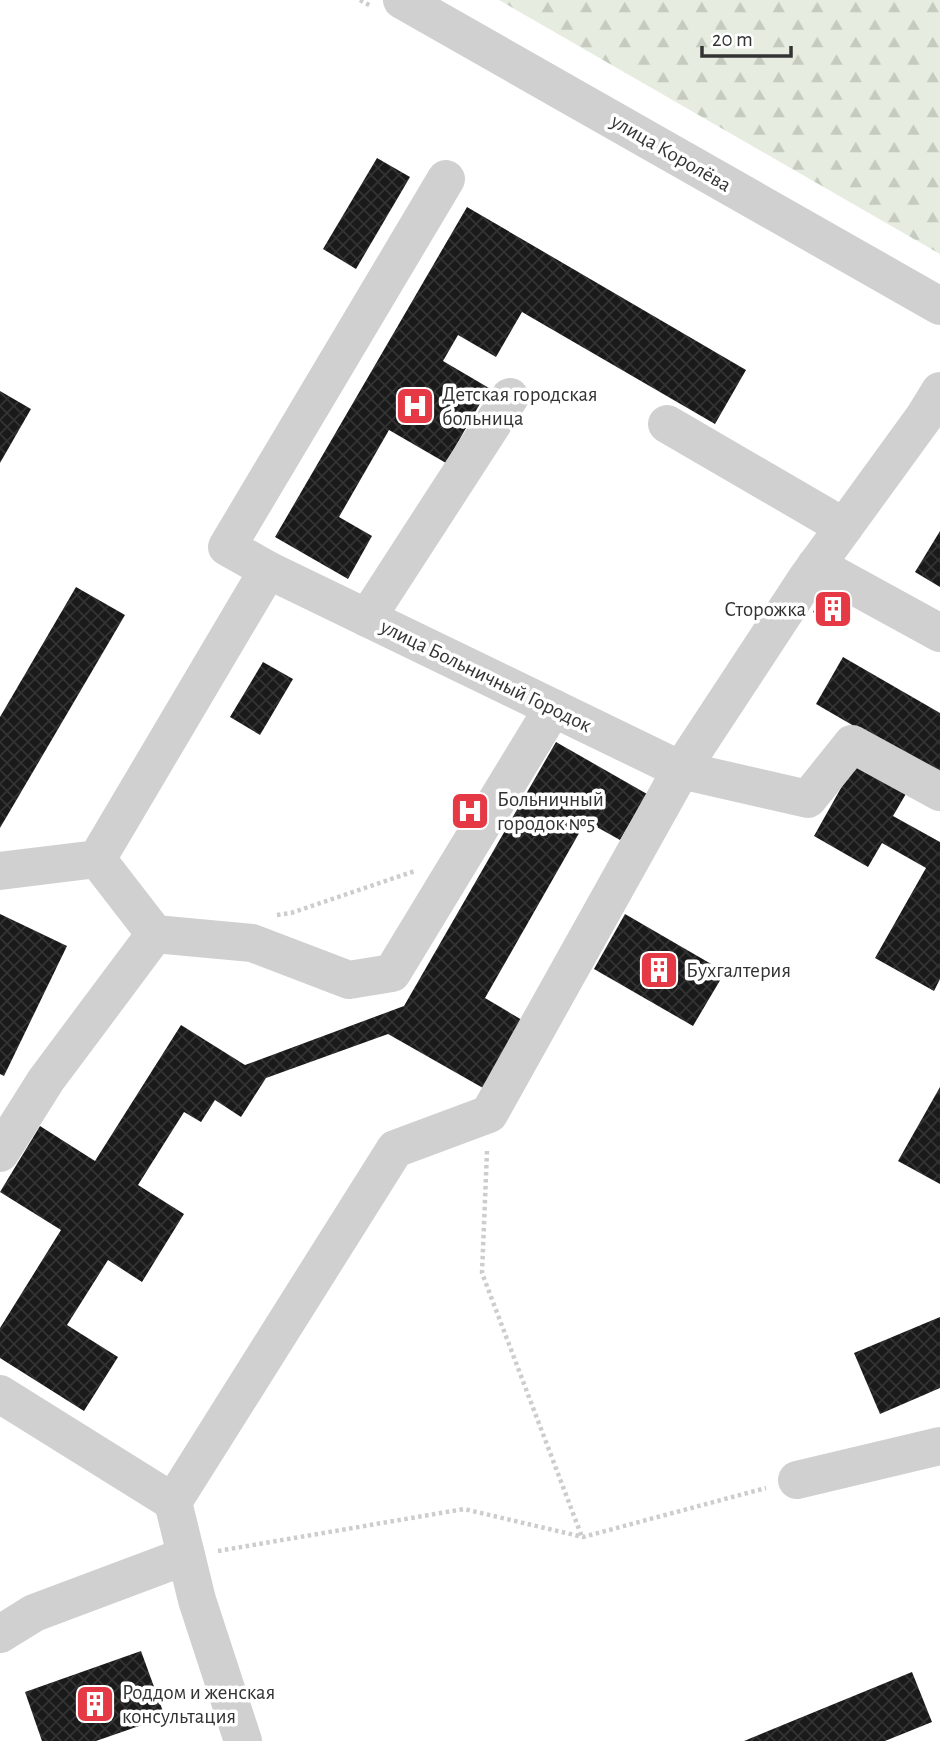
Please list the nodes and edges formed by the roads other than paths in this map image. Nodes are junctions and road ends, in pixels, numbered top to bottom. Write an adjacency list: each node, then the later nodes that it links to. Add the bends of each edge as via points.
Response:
1 (402, 0): 3 (street, улица Королёва)
2 (446, 179): 9 (street, улица Больничный Городок, via 227,547)
3 (940, 306)
4 (940, 391): 7 (street)
5 (510, 397): 10 (street)
6 (667, 424): 7 (street)
7 (844, 527): 8 (street)
8 (816, 565): 11 (street); 13 (street)
9 (268, 570): 10 (street, улица Больничный Городок); 15 (street)
10 (367, 618): 12 (street, улица Больничный Городок)
11 (940, 634)
12 (553, 708): 13 (street, улица Больничный Городок); 17 (street, via 391,973 349,980 252,943)
13 (681, 770): 14 (street, улица Больничный Городок, via 808,799 852,744); 22 (street, via 489,1114 395,1149)
14 (940, 792)
15 (97, 859): 16 (street); 17 (street)
16 (0, 871)
17 (155, 934): 18 (street, via 46,1080)
18 (0, 1153)
19 (0, 1394): 22 (street)
20 (940, 1446): 21 (street)
21 (797, 1480)
22 (173, 1502): 23 (street)
23 (186, 1556): 24 (street, via 34,1614); 25 (street)
24 (0, 1634)
25 (243, 1741)

